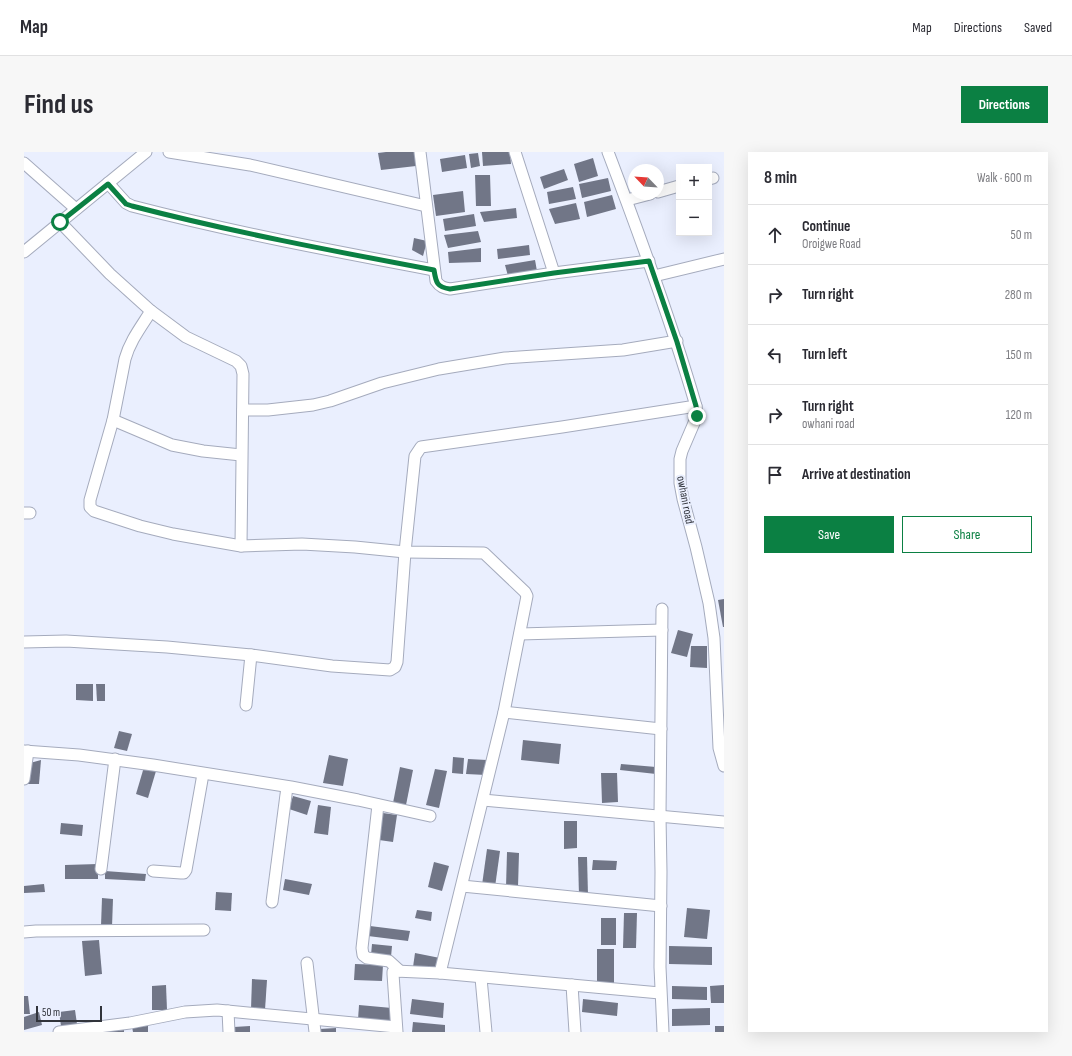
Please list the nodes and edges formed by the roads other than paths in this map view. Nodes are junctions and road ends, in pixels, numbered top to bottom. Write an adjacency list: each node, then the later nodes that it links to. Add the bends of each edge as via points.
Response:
1 (146, 152): 7 (street)
2 (169, 152): 11 (street, via 250,165)
3 (420, 152): 11 (street)
4 (515, 152): 18 (street)
5 (608, 152): 10 (street, owhani road)
6 (24, 163): 12 (street)
7 (108, 184): 12 (street); 17 (street, via 126,204 188,221)
8 (676, 187): 9 (street)
9 (664, 190)
10 (626, 200): 16 (street, owhani road)
11 (426, 206): 17 (street)
12 (76, 209): 13 (street)
13 (60, 222): 14 (street); 20 (street, via 110,274)
14 (24, 252)
15 (724, 259): 19 (street)
16 (649, 261): 18 (street); 19 (street, owhani road)
17 (434, 270): 18 (street, via 438,285 450,289)
18 (554, 273)
19 (654, 276): 21 (street, owhani road)
20 (151, 311): 23 (street, via 186,337 236,361 241,366); 24 (street, via 128,350 121,372)
21 (677, 342): 22 (street, owhani road); 23 (street, via 624,350 490,360 382,383 313,405)
22 (696, 406): 27 (street, via 421,448 416,456); 35 (street, owhani road, via 697,416 680,460 680,483 708,596)
23 (243, 410): 25 (street)
24 (113, 420): 25 (street, via 172,445); 26 (street, via 90,500 90,507 94,511 173,534)
25 (241, 455): 26 (street)
26 (241, 546): 27 (street, via 302,544)
27 (405, 552): 30 (street, via 481,552 488,555 527,596); 32 (street, via 395,667 390,670 332,666)
28 (662, 609): 29 (street)
29 (662, 630): 30 (street); 36 (street)
30 (520, 634): 34 (street)
31 (24, 642): 32 (street, via 66,641)
32 (251, 655): 33 (street)
33 (246, 705)
34 (504, 712): 36 (street); 43 (street)
35 (721, 723): 39 (street, owhani road, via 719,748)
36 (661, 729): 46 (street)
37 (26, 751): 38 (street); 41 (street)
38 (115, 759): 40 (street); 48 (street)
39 (724, 766)
40 (203, 774): 42 (street); 49 (street, via 186,870 184,873)
41 (24, 779)
42 (287, 787): 44 (street); 51 (street)
43 (483, 800): 46 (street); 50 (street)
44 (378, 805): 45 (street); 56 (street, via 363,956 389,961)
45 (430, 816)
46 (660, 816): 47 (street); 52 (street)
47 (724, 822)
48 (101, 869)
49 (153, 871)
50 (462, 886): 52 (street); 57 (street)
51 (272, 902)
52 (661, 906): 60 (street)
53 (204, 930): 54 (street)
54 (24, 932)
55 (307, 963): 62 (street)
56 (400, 971): 57 (street); 64 (street, via 393,972)
57 (440, 973): 58 (street)
58 (482, 978): 59 (street); 68 (street)
59 (572, 986): 60 (street); 69 (street)
60 (660, 993): 70 (street)
61 (228, 1011): 62 (street); 63 (street, via 185,1012); 66 (street)
62 (314, 1020): 64 (street); 67 (street)
63 (130, 1027): 65 (street)
64 (396, 1030)
65 (59, 1032)
66 (230, 1032)
67 (314, 1032)
68 (486, 1032)
69 (575, 1032)
70 (663, 1032)

